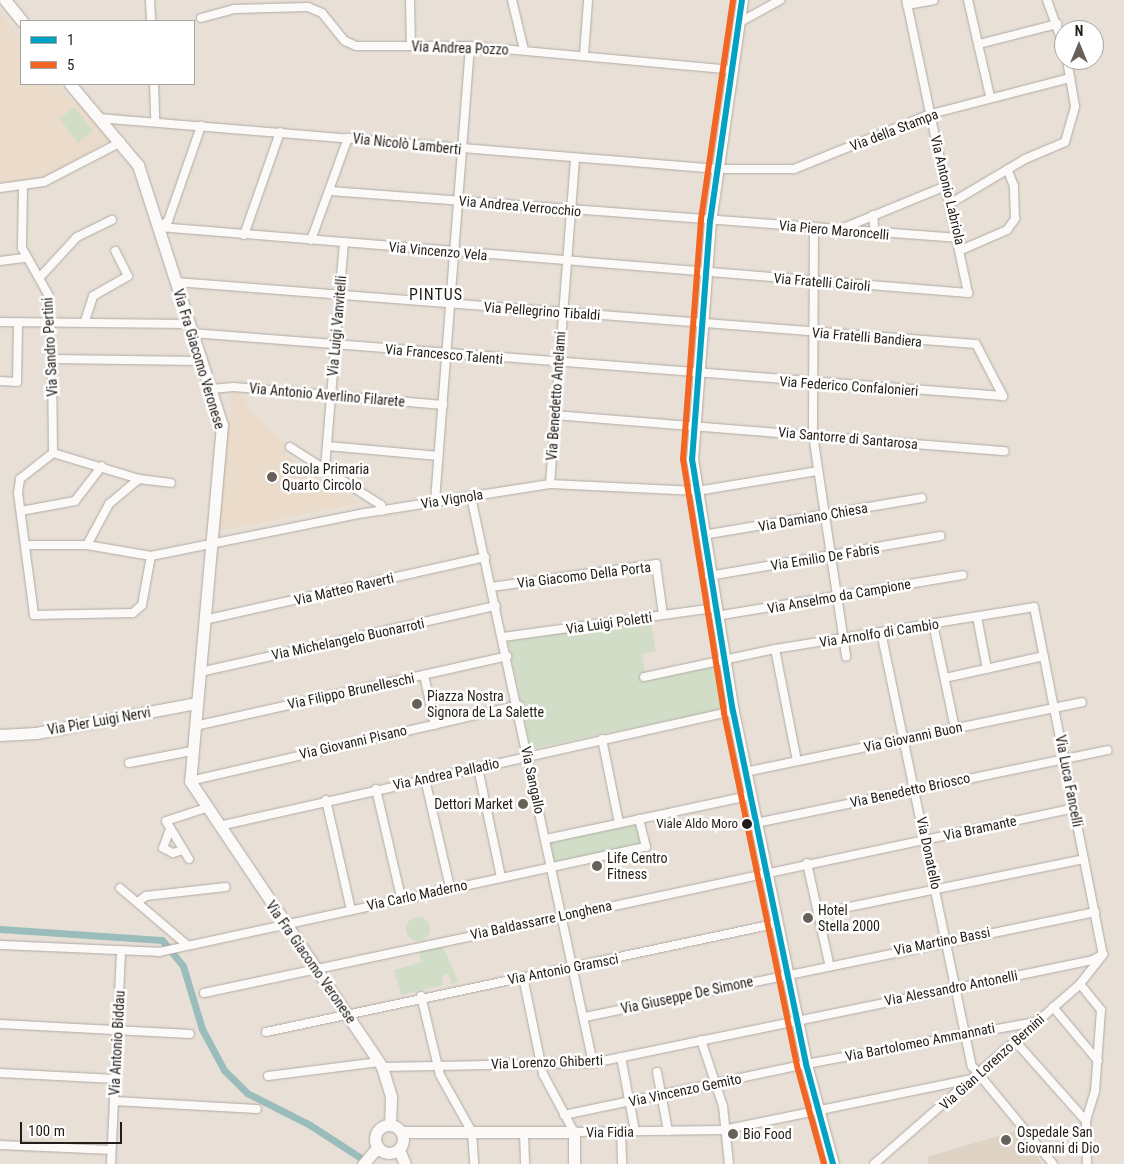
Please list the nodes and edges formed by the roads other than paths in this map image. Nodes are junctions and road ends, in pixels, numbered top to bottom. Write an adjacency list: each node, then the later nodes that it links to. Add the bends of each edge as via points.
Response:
1 (5, 0): 14 (street)
2 (150, 0): 15 (street)
3 (410, 0): 20 (street)
4 (512, 0): 22 (street)
5 (588, 0): 23 (street)
6 (742, 0): 17 (street)
7 (780, 0): 17 (street)
8 (934, 0): 11 (street)
9 (968, 0): 19 (street)
10 (1047, 0): 16 (street)
11 (906, 2): 30 (street, Via Antonio Labriola)
12 (275, 4): 13 (street, Via Andrea Pozzo); 20 (street, Via Andrea Pozzo, via 316,9 350,44)
13 (200, 18)
14 (21, 20)
15 (151, 20)
16 (1055, 20)
17 (740, 22): 24 (street)
18 (1054, 25): 19 (street)
19 (979, 44): 29 (street)
20 (411, 46): 21 (street, Via Andrea Pozzo)
21 (470, 46): 22 (street, Via Andrea Pozzo); 37 (street)
22 (524, 50): 23 (street, Via Andrea Pozzo)
23 (584, 55): 24 (street, Via Andrea Pozzo)
24 (734, 70): 40 (street)
25 (1069, 70): 26 (street)
26 (1070, 78): 29 (street, Via della Stampa); 39 (street, via 1074,120 1065,142)
27 (71, 85): 31 (street, Via Fra Giacomo Veronese)
28 (154, 85): 32 (street)
29 (990, 96): 30 (street, Via della Stampa)
30 (931, 114): 40 (street, Via della Stampa, via 794,169); 41 (street, Via Antonio Labriola)
31 (98, 118): 32 (street, Via Nicolò Lamberti); 36 (street, Via Fra Giacomo Veronese)
32 (155, 122): 33 (street, Via Nicolò Lamberti)
33 (201, 126): 34 (street, Via Nicolò Lamberti); 51 (street)
34 (280, 132): 35 (street, Via Nicolò Lamberti); 55 (street)
35 (348, 138): 37 (street, Via Nicolò Lamberti); 44 (street)
36 (121, 142): 43 (street, via 52,179); 51 (street, Via Fra Giacomo Veronese, via 138,165)
37 (463, 150): 38 (street, Via Nicolò Lamberti); 45 (street)
38 (575, 158): 40 (street, Via Nicolò Lamberti); 47 (street, Via Benedetto Antelami)
39 (1007, 169): 46 (street); 59 (street, via 1014,186 1015,219 1007,230)
40 (718, 170): 50 (street)
41 (946, 186): 46 (street, Via Antonio Labriola); 48 (street)
42 (0, 188): 43 (street)
43 (23, 188): 62 (street, Via Sandro Pertini, via 21,233)
44 (330, 191): 45 (street, Via Andrea Verrocchio); 57 (street)
45 (459, 200): 47 (street, Via Andrea Verrocchio); 61 (street)
46 (951, 203): 56 (street, Via Antonio Labriola)
47 (572, 211): 50 (street, Via Andrea Verrocchio); 64 (street, Via Benedetto Antelami)
48 (869, 217): 53 (street); 54 (street)
49 (112, 220): 66 (street, via 78,237)
50 (710, 221): 52 (street, Via Piero Maroncelli); 65 (street)
51 (164, 224): 55 (street, Via Vincenzo Vela, via 172,229); 67 (street, Via Fra Giacomo Veronese)
52 (814, 228): 53 (street, Via Piero Maroncelli); 68 (street)
53 (839, 230): 54 (street, Via Piero Maroncelli)
54 (871, 233): 56 (street, Via Piero Maroncelli)
55 (244, 235): 57 (street, Via Vincenzo Vela)
56 (959, 238): 59 (street, Via Antonio Labriola)
57 (312, 240): 58 (street, Via Vincenzo Vela)
58 (344, 243): 61 (street, Via Vincenzo Vela); 70 (street, Via Luigi Vanvitelli)
59 (961, 250): 69 (street, Via Antonio Labriola, via 968,293)
60 (115, 251): 74 (street, via 128,276 93,296)
61 (455, 252): 64 (street, Via Vincenzo Vela); 71 (street)
62 (26, 258): 63 (street); 66 (street, Via Sandro Pertini)
63 (0, 261)
64 (568, 261): 65 (street, Via Vincenzo Vela); 72 (street, Via Benedetto Antelami)
65 (704, 272): 68 (street, Via Fratelli Cairoli); 77 (street)
66 (41, 276): 73 (street, Via Sandro Pertini, via 49,296)
67 (176, 282): 70 (street, Via Pellegrino Tibaldi); 78 (street, Via Fra Giacomo Veronese)
68 (812, 282): 69 (street, Via Fratelli Cairoli); 79 (street)
69 (939, 291)
70 (340, 293): 71 (street, Via Pellegrino Tibaldi); 80 (street, Via Luigi Vanvitelli)
71 (453, 304): 72 (street, Via Pellegrino Tibaldi); 81 (street)
72 (563, 312): 77 (street, Via Pellegrino Tibaldi); 84 (street, Via Benedetto Antelami)
73 (50, 320): 74 (street, Via Francesco Talenti); 76 (street, Via Francesco Talenti); 82 (street, Via Sandro Pertini)
74 (85, 321): 78 (street, Via Francesco Talenti)
75 (0, 322): 76 (street, Via Francesco Talenti)
76 (18, 323): 86 (street, via 17,382)
77 (700, 324): 79 (street, Via Fratelli Bandiera); 85 (street)
78 (190, 329): 80 (street, Via Francesco Talenti); 83 (street, Via Fra Giacomo Veronese)
79 (811, 332): 87 (street); 90 (street, Via Fratelli Bandiera, via 976,344)
80 (335, 345): 81 (street, Via Francesco Talenti); 89 (street, Via Luigi Vanvitelli)
81 (448, 354): 84 (street, Via Francesco Talenti); 91 (street)
82 (52, 359): 83 (street); 98 (street, Via Sandro Pertini)
83 (199, 361): 88 (street, Via Fra Giacomo Veronese)
84 (559, 363): 85 (street, Via Francesco Talenti); 92 (street, Via Benedetto Antelami)
85 (696, 374): 87 (street, Via Federico Confalonieri); 93 (street)
86 (0, 381)
87 (811, 383): 90 (street, Via Federico Confalonieri); 94 (street)
88 (212, 389): 89 (street, Via Antonio Averlino Filarete, via 234,387); 115 (street, Via Fra Giacomo Veronese, via 222,435)
89 (331, 396): 91 (street, Via Antonio Averlino Filarete); 95 (street, Via Luigi Vanvitelli)
90 (1003, 396)
91 (443, 405): 99 (street)
92 (555, 415): 93 (street, Via Santorre di Santarosa); 105 (street, Via Benedetto Antelami)
93 (692, 425): 94 (street, Via Santorre di Santarosa); 106 (street)
94 (813, 435): 97 (street, Via Santorre di Santarosa); 102 (street)
95 (327, 446): 99 (street); 101 (street, Via Luigi Vanvitelli)
96 (290, 447): 101 (street)
97 (1005, 451)
98 (53, 453): 100 (street); 110 (street, via 20,479)
99 (439, 456): 109 (street)
100 (102, 466): 103 (street); 110 (street, via 74,501)
101 (325, 468): 111 (street, via 381,505)
102 (818, 471): 106 (street, Via Vignola); 112 (street)
103 (139, 479): 104 (street); 117 (street, via 109,504)
104 (171, 483)
105 (550, 484): 106 (street, Via Vignola); 107 (street, Via Vignola)
106 (697, 491): 113 (street)
107 (471, 497): 109 (street, Via Vignola); 120 (street, Via Sangallo)
108 (922, 498): 112 (street, Via Damiano Chiesa)
109 (435, 501): 111 (street, Via Vignola)
110 (21, 511): 116 (street)
111 (383, 511): 115 (street, Via Vignola)
112 (824, 515): 113 (street, Via Damiano Chiesa); 118 (street)
113 (703, 535): 122 (street)
114 (940, 536): 118 (street, Via Emilio De Fabris)
115 (210, 542): 119 (street, Via Vignola); 130 (street, Via Fra Giacomo Veronese)
116 (26, 544): 117 (street); 119 (street, via 34,615 133,613 142,605)
117 (87, 545): 119 (street)
118 (831, 555): 122 (street, Via Emilio De Fabris); 124 (street)
119 (151, 556)
120 (484, 557): 123 (street, Via Sangallo); 130 (street, Via Matteo Raverti)
121 (963, 575): 124 (street, Via Anselmo da Campione)
122 (709, 576): 127 (street)
123 (491, 587): 125 (street, Via Sangallo); 128 (street, Via Giacomo Della Porta, via 656,564)
124 (838, 596): 127 (street, Via Anselmo da Campione); 134 (street)
125 (496, 606): 133 (street, Via Sangallo); 141 (street, Via Michelangelo Buonarroti)
126 (1034, 607): 129 (street, Via Arnolfo di Cambio); 137 (street, Via Luca Fancelli)
127 (715, 612): 128 (street, Via Luigi Poletti); 139 (street)
128 (663, 615): 133 (street, Via Luigi Poletti)
129 (977, 617): 131 (street, Via Arnolfo di Cambio); 140 (street)
130 (204, 620): 141 (street, Via Fra Giacomo Veronese)
131 (933, 624): 132 (street, Via Arnolfo di Cambio); 144 (street)
132 (881, 632): 134 (street, Via Arnolfo di Cambio); 155 (street, Via Donatello)
133 (503, 637): 136 (street, Via Sangallo)
134 (844, 638): 135 (street, Via Arnolfo di Cambio); 138 (street)
135 (775, 649): 139 (street, Via Arnolfo di Cambio); 160 (street)
136 (507, 656): 142 (street, Via Filippo Brunelleschi); 147 (street, Via Sangallo)
137 (1044, 656): 140 (street); 148 (street, Via Luca Fancelli)
138 (846, 657)
139 (723, 659): 143 (street, Via Arnolfo di Cambio); 149 (street)
140 (987, 669): 144 (street)
141 (200, 672): 146 (street, Via Fra Giacomo Veronese)
142 (424, 675): 150 (street); 151 (street, Via Filippo Brunelleschi)
143 (644, 676)
144 (945, 678): 152 (street)
145 (1082, 702): 148 (street, Via Giovanni Buon)
146 (197, 703): 151 (street, Via Fra Giacomo Veronese); 153 (street, Via Pier Luigi Nervi, via 36,733)
147 (518, 705): 150 (street, Via Giovanni Pisano); 158 (street, Via Sangallo)
148 (1055, 709): 152 (street, Via Giovanni Buon); 159 (street, Via Luca Fancelli)
149 (732, 711): 154 (street, Via Andrea Palladio); 163 (street)
150 (435, 724): 165 (street, Via Giovanni Pisano)
151 (195, 726): 157 (street, Via Fra Giacomo Veronese)
152 (955, 728): 155 (street, Via Giovanni Buon)
153 (0, 735)
154 (602, 739): 158 (street, Via Andrea Palladio); 173 (street)
155 (905, 739): 160 (street, Via Giovanni Buon); 166 (street, Via Donatello)
156 (1107, 750): 159 (street, Via Benedetto Briosco)
157 (192, 751): 161 (street); 165 (street, Via Fra Giacomo Veronese)
158 (528, 755): 162 (street, Via Andrea Palladio); 177 (street, Via Sangallo)
159 (1065, 758): 166 (street, Via Benedetto Briosco); 171 (street, Via Luca Fancelli)
160 (796, 761): 163 (street, Via Giovanni Buon)
161 (129, 762)
162 (478, 768): 164 (street, Via Andrea Palladio); 185 (street)
163 (745, 772): 168 (street)
164 (425, 779): 167 (street, Via Andrea Palladio); 187 (street)
165 (190, 781): 170 (street, Via Fra Giacomo Veronese)
166 (915, 788): 174 (street, Via Benedetto Briosco); 178 (street, Via Donatello)
167 (376, 789): 169 (street, Via Andrea Palladio); 190 (street)
168 (750, 796): 172 (street); 174 (street)
169 (326, 800): 175 (street, Via Andrea Palladio); 192 (street)
170 (206, 808): 175 (street, Via Fra Giacomo Veronese); 176 (street, via 167,819)
171 (1075, 808): 178 (street, Via Bramante); 181 (street, Via Luca Fancelli)
172 (639, 819): 173 (street); 183 (street, Via Carlo Maderno, via 646,847)
173 (619, 823): 177 (street)
174 (756, 823): 184 (street)
175 (219, 826): 197 (street, Via Fra Giacomo Veronese)
176 (170, 829): 179 (street); 179 (street, via 163,848 173,853)
177 (546, 839): 183 (street, Via Sangallo)
178 (926, 839): 182 (street, Via Bramante); 189 (street, Via Donatello)
179 (183, 850): 180 (street)
180 (189, 859)
181 (1084, 859): 189 (street); 193 (street, Via Luca Fancelli)
182 (807, 863): 184 (street, Via Bramante); 194 (street)
183 (550, 866): 185 (street, Via Carlo Maderno); 195 (street, Via Sangallo)
184 (768, 871): 195 (street, Via Baldassarre Longhena); 196 (street)
185 (501, 877): 187 (street, Via Carlo Maderno)
186 (225, 887): 191 (street, via 146,896)
187 (450, 887): 190 (street, Via Carlo Maderno)
188 (120, 888): 191 (street)
189 (937, 888): 194 (street); 198 (street, Via Donatello)
190 (401, 897): 192 (street, Via Carlo Maderno)
191 (138, 902): 200 (street)
192 (351, 910): 197 (street, Via Carlo Maderno)
193 (1095, 912): 198 (street, Via Martino Bassi); 202 (street, Via Luca Fancelli)
194 (819, 913): 203 (street)
195 (562, 915): 204 (street, Via Sangallo); 205 (street, Via Baldassarre Longhena)
196 (779, 924): 204 (street, Via Antonio Gramsci); 206 (street)
197 (284, 925): 200 (street, Via Carlo Maderno); 205 (street, Via Fra Giacomo Veronese)
198 (948, 940): 203 (street, Via Martino Bassi); 209 (street, Via Donatello)
199 (0, 945): 201 (street, Via Carlo Maderno)
200 (185, 946): 201 (street, Via Carlo Maderno, via 159,952)
201 (121, 952): 218 (street, Via Antonio Biddau)
202 (1103, 954): 208 (street, Via Gian Lorenzo Bernini); 209 (street, Via Alessandro Antonelli, via 1093,960)
203 (829, 963): 206 (street, Via Martino Bassi)
204 (574, 967): 207 (street, Via Antonio Gramsci); 214 (street, Via Sangallo)
205 (314, 968): 210 (street, Via Baldassarre Longhena); 213 (street, Via Fra Giacomo Veronese)
206 (789, 972): 214 (street, Via Giuseppe De Simone); 215 (street)
207 (523, 977): 211 (street, Via Antonio Gramsci); 226 (street)
208 (1080, 984): 212 (street, Via Gian Lorenzo Bernini); 225 (street, via 1101,1010)
209 (956, 986): 215 (street, Via Alessandro Antonelli); 220 (street, Via Donatello)
210 (204, 993)
211 (421, 996): 213 (street, Via Antonio Gramsci); 230 (street)
212 (1053, 1007): 216 (street, Via Gian Lorenzo Bernini); 225 (street)
213 (347, 1012): 219 (street, Via Antonio Gramsci); 229 (street, Via Fra Giacomo Veronese)
214 (585, 1017): 227 (street, Via Sangallo)
215 (798, 1018): 222 (street, Via Lorenzo Ghiberti); 228 (street)
216 (1034, 1022): 220 (street, Via Bartolomeo Ammannati); 223 (street, Via Gian Lorenzo Bernini)
217 (0, 1024): 218 (street)
218 (117, 1030): 221 (street); 235 (street, Via Antonio Biddau)
219 (266, 1032)
220 (967, 1032): 228 (street, Via Bartolomeo Ammannati); 234 (street, Via Donatello)
221 (190, 1034)
222 (701, 1040): 224 (street, Via Lorenzo Ghiberti); 237 (street)
223 (1015, 1041): 234 (street, Via Gian Lorenzo Bernini); 245 (street)
224 (621, 1058): 227 (street, Via Lorenzo Ghiberti); 241 (street)
225 (1098, 1061): 245 (street)
226 (540, 1063): 227 (street, Via Lorenzo Ghiberti); 230 (street, Via Lorenzo Ghiberti); 244 (street)
227 (593, 1064)
228 (806, 1064): 237 (street, Via Vincenzo Gemito); 243 (street)
229 (381, 1065): 230 (street, Via Lorenzo Ghiberti); 233 (street, Via Lorenzo Ghiberti); 246 (street, Via Fra Giacomo Veronese, via 390,1097)
230 (437, 1066): 251 (street)
231 (657, 1072): 238 (street)
232 (0, 1073): 235 (street)
233 (268, 1076)
234 (973, 1077): 236 (street, Via Fidia); 239 (street, Via Gian Lorenzo Bernini); 271 (street)
235 (115, 1079): 240 (street, Via Antonio Biddau)
236 (952, 1083): 239 (street); 243 (street, Via Fidia)
237 (715, 1084): 238 (street, Via Vincenzo Gemito); 248 (street, via 722,1106)
238 (662, 1095): 241 (street, Via Vincenzo Gemito); 247 (street)
239 (954, 1095): 270 (street, Via Gian Lorenzo Bernini)
240 (114, 1101): 242 (street); 256 (street, Via Antonio Biddau)
241 (630, 1102): 244 (street, Via Vincenzo Gemito); 253 (street)
242 (257, 1109)
243 (817, 1111): 248 (street, Via Fidia); 269 (street)
244 (564, 1115): 252 (street)
245 (1086, 1121): 272 (street)
246 (390, 1124): 250 (street); 257 (street, via 376,1134)
247 (668, 1130): 248 (street, Via Fidia); 253 (street, Via Fidia)
248 (723, 1130): 259 (street)
249 (621, 1131): 252 (street, Via Fidia); 253 (street, Via Fidia); 266 (street)
250 (402, 1132): 251 (street, Via Fidia); 258 (street)
251 (472, 1132): 254 (street, Via Fidia); 263 (street)
252 (574, 1132): 254 (street, Via Fidia); 265 (street)
253 (635, 1132)
254 (524, 1133): 264 (street)
255 (0, 1145): 256 (street)
256 (111, 1150): 260 (street, Via Antonio Biddau)
257 (375, 1150): 258 (street, via 390,1153); 261 (street)
258 (399, 1150): 262 (street)
259 (726, 1155): 267 (street); 268 (street)
260 (111, 1164)
261 (363, 1164)
262 (405, 1164)
263 (474, 1164)
264 (525, 1164)
265 (574, 1164)
266 (622, 1164)
267 (725, 1164)
268 (729, 1164)
269 (833, 1164)
270 (874, 1164)
271 (1053, 1164)
272 (1087, 1164)

